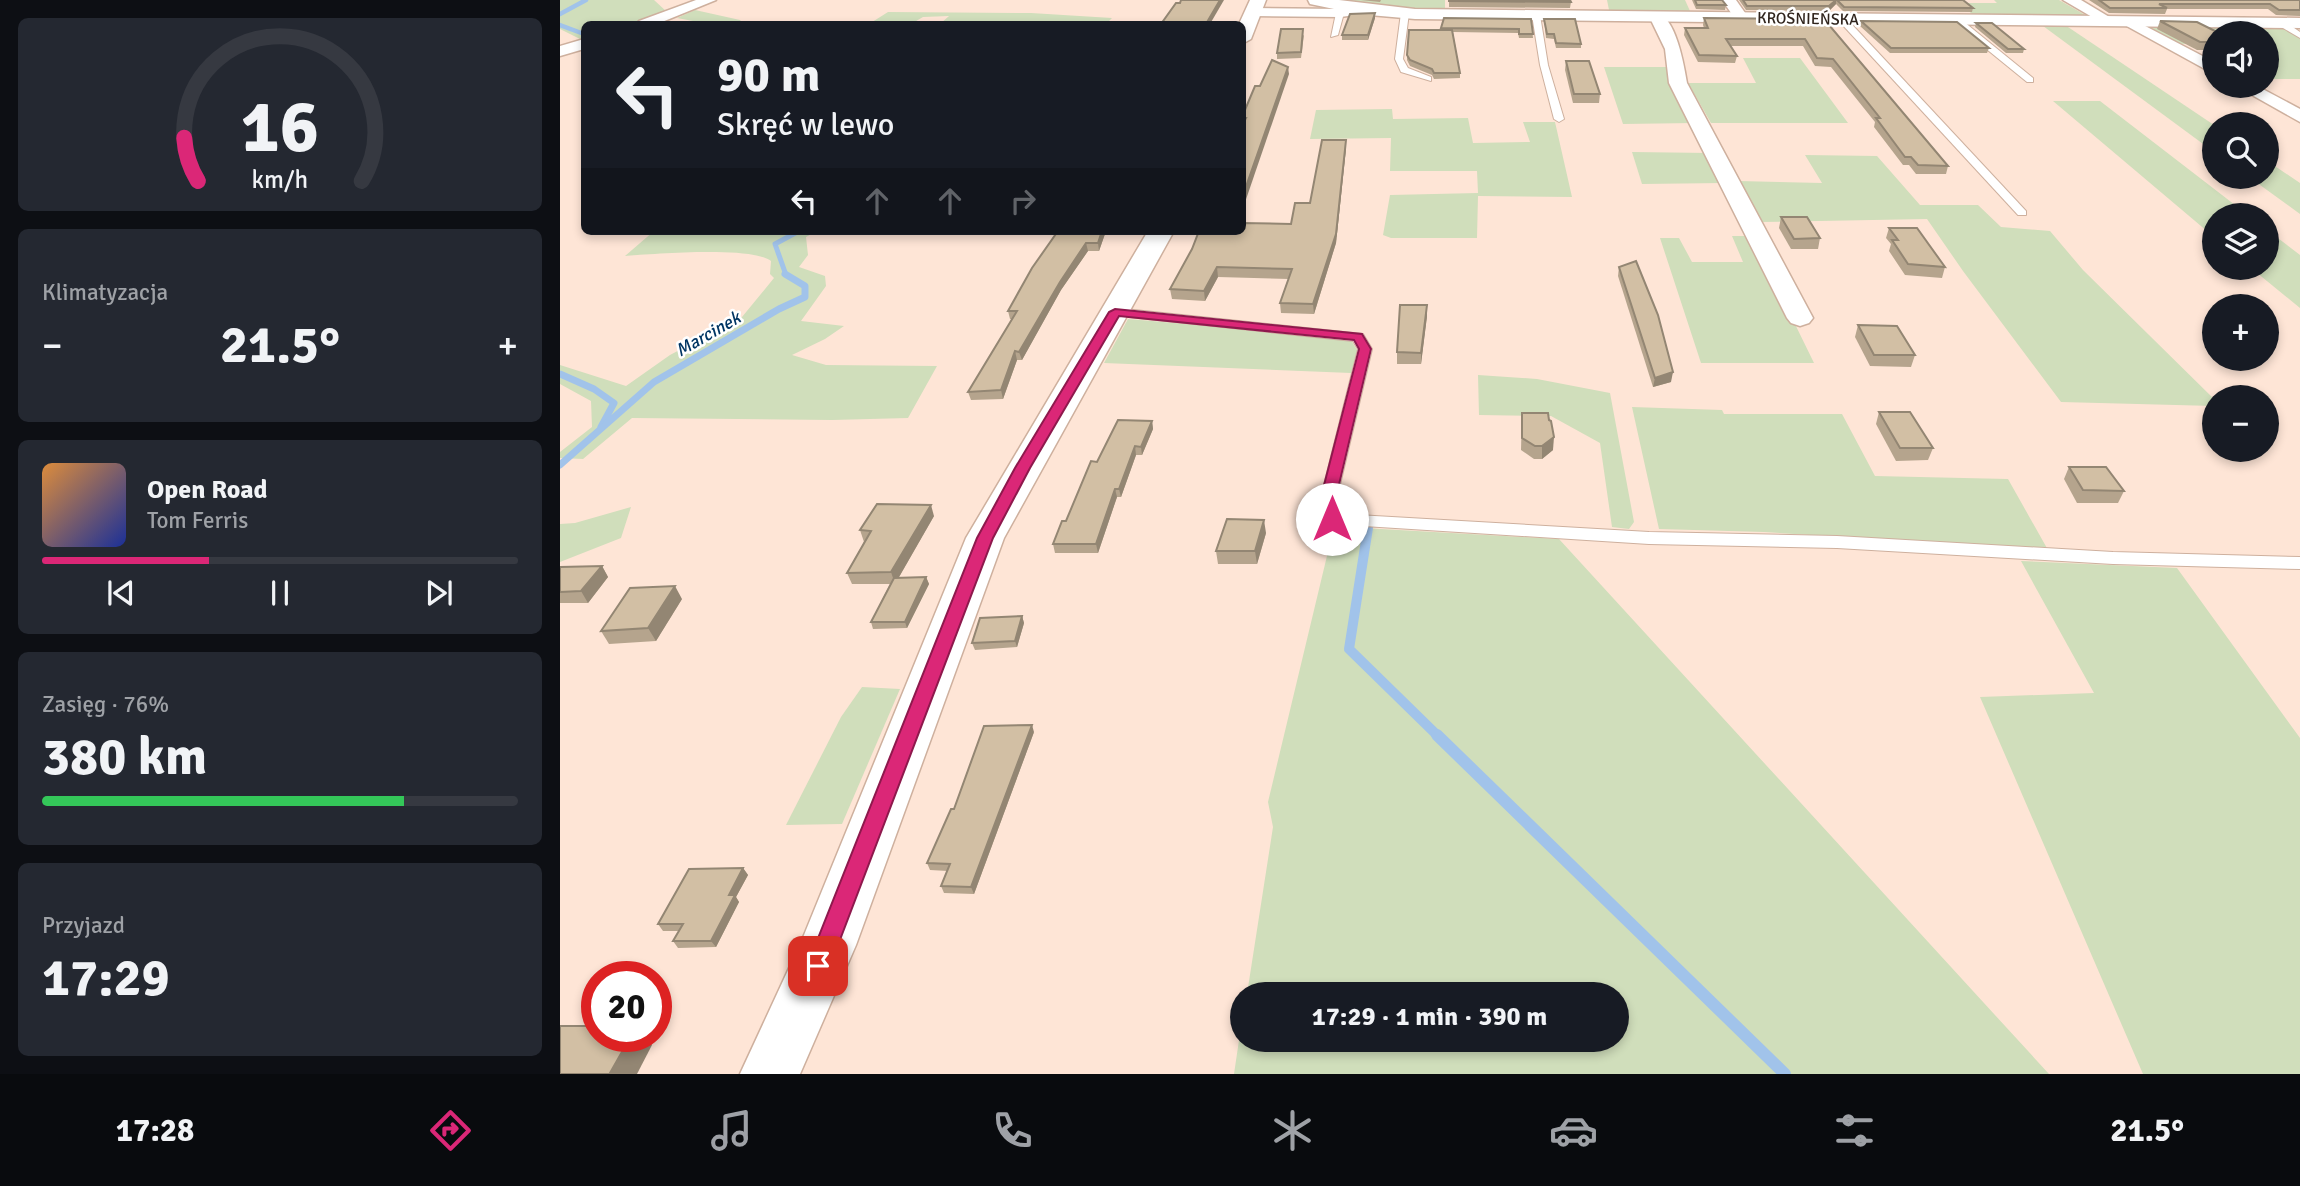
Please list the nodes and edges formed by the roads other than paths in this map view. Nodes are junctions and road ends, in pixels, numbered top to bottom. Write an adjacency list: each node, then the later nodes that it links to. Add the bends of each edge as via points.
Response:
1 (709, 0): 14 (street)
2 (1316, 0): 6 (main road, KROŚNIEŃSKA)
3 (1729, 0): 11 (street)
4 (2070, 0): 15 (street)
5 (1256, 6): 7 (street); 19 (main road)
6 (1368, 10): 7 (street); 8 (main road, KROŚNIEŃSKA)
7 (1340, 13): 20 (lane)
8 (1405, 13): 9 (main road, KROŚNIEŃSKA); 25 (lane, via 1399,59 1404,70)
9 (1536, 16): 10 (main road, KROŚNIEŃSKA); 29 (lane)
10 (1656, 16): 11 (main road, KROŚNIEŃSKA); 33 (street, via 1673,49 1678,83)
11 (1741, 18): 12 (main road, KROŚNIEŃSKA)
12 (1840, 18): 13 (main road, KROŚNIEŃSKA); 30 (lane)
13 (1955, 19): 15 (main road, KROŚNIEŃSKA); 26 (lane)
14 (651, 21)
15 (2109, 21): 16 (main road, KROŚNIEŃSKA)
16 (2128, 21): 17 (main road, KROŚNIEŃSKA); 24 (street)
17 (2281, 23): 18 (main road, KROŚNIEŃSKA); 21 (lane)
18 (2300, 23)
19 (1246, 30)
20 (1334, 35)
21 (2300, 36)
22 (581, 45): 23 (street)
23 (560, 51)
24 (2202, 62)
25 (1428, 79)
26 (2030, 80)
27 (2267, 98): 28 (street)
28 (2300, 116)
29 (1559, 119)
30 (2022, 213)
31 (1159, 235): 32 (main road)
32 (1115, 312): 34 (lane, via 1358,337 1365,349 1329,493 1332,519 1649,538); 35 (main road, via 985,538 828,945)
33 (1800, 318)
34 (2300, 563)
35 (770, 1074)

